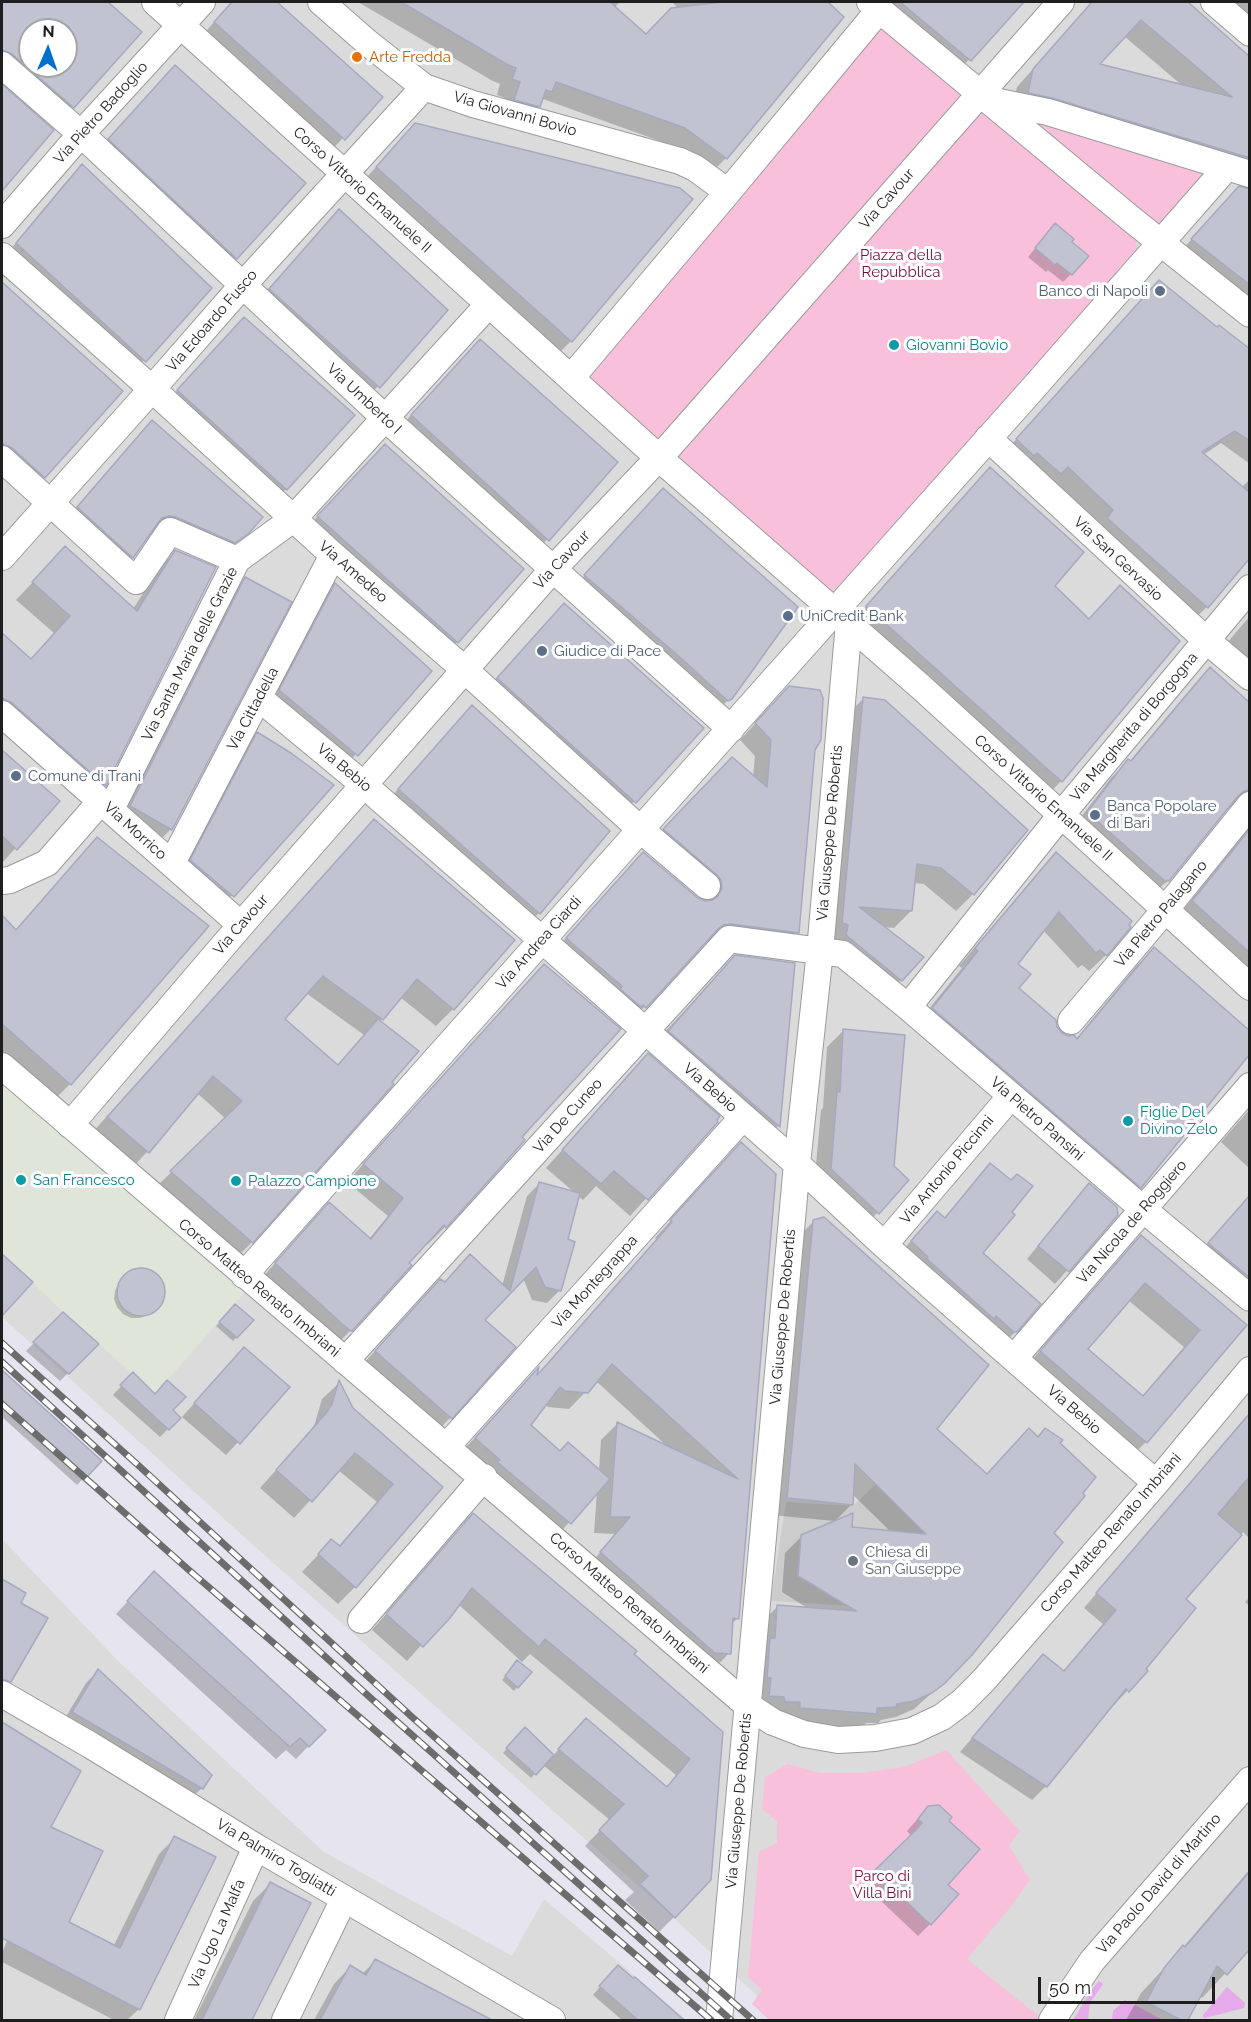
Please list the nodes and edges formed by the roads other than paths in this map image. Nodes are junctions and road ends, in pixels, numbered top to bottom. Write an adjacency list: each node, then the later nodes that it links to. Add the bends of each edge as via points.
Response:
1 (155, 2): 7 (street, Corso Vittorio Emanuele II)
2 (202, 2): 7 (street, Via Pietro Badoglio)
3 (321, 2): 10 (street, Via Giovanni Bovio)
4 (1061, 2): 11 (street, Via Cavour)
5 (1214, 2): 8 (street)
6 (875, 5): 11 (street); 15 (street)
7 (181, 25): 12 (street, Via Pietro Badoglio); 14 (street, Corso Vittorio Emanuele II)
8 (1250, 33)
9 (2, 64): 12 (street, Via Umberto I)
10 (424, 87): 14 (street, Via Edoardo Fusco); 15 (street, Via Giovanni Bovio, via 680,162)
11 (983, 96): 13 (street); 17 (street); 26 (street, Via Cavour)
12 (81, 134): 16 (street, Via Pietro Badoglio); 19 (street, Via Umberto I)
13 (1238, 171): 17 (street)
14 (344, 175): 19 (street, Via Edoardo Fusco); 20 (street, Corso Vittorio Emanuele II)
15 (728, 192): 22 (street)
16 (2, 225)
17 (1162, 243): 21 (street); 25 (street)
18 (2, 256): 23 (street, Via Amedeo)
19 (242, 286): 23 (street, Via Edoardo Fusco); 24 (street, Via Umberto I)
20 (489, 304): 22 (street, Corso Vittorio Emanuele II); 24 (street, Via Santa Maria delle Grazie)
21 (1250, 314)
22 (571, 378): 26 (street)
23 (152, 389): 28 (street, Via Edoardo Fusco); 29 (street, Via Amedeo)
24 (385, 418): 29 (street, Via Santa Maria delle Grazie); 33 (street, Via Umberto I)
25 (988, 438): 35 (street); 36 (street, Via San Gervasio)
26 (659, 458): 33 (street, Via Cavour); 35 (street)
27 (2, 459): 28 (street)
28 (50, 503): 31 (street, Via Edoardo Fusco); 32 (street, via 136,581 170,531)
29 (293, 519): 30 (street, Via Amedeo); 32 (street, Via Santa Maria delle Grazie)
30 (333, 555): 37 (street, Via Amedeo); 39 (street, Via Cittadella)
31 (2, 557)
32 (237, 560): 43 (street, Via Santa Maria delle Grazie)
33 (553, 569): 37 (street, Via Cavour); 41 (street, Via Umberto I)
34 (1250, 588): 36 (street, Via Margherita di Borgogna)
35 (842, 617): 41 (street, Via Andrea Ciardi); 45 (street, Corso Vittorio Emanuele II); 53 (street, Via Giuseppe De Robertis)
36 (1206, 640): 38 (street, Via San Gervasio); 45 (street, Via Margherita di Borgogna)
37 (465, 670): 42 (street, Via Cavour); 46 (street, Via Amedeo)
38 (1250, 677)
39 (259, 698): 42 (street, Via Bebio); 47 (street, Via Cittadella)
40 (2, 714): 43 (street, Via Morrico)
41 (730, 729): 46 (street, Via Andrea Ciardi)
42 (364, 785): 51 (street, Via Cavour); 52 (street, Via Bebio)
43 (106, 805): 47 (street, Via Morrico); 48 (street, Via Santa Maria delle Grazie, via 47,863)
44 (1250, 805): 50 (street, Via Pietro Palagano)
45 (1061, 815): 50 (street, Corso Vittorio Emanuele II); 55 (street, Via Margherita di Borgogna)
46 (641, 830): 49 (street, Via Amedeo); 52 (street, Via Andrea Ciardi)
47 (172, 863): 51 (street, Via Morrico)
48 (2, 881)
49 (707, 886)
50 (1165, 910): 54 (street, Corso Vittorio Emanuele II); 56 (street, Via Pietro Palagano)
51 (241, 925): 62 (street, Via Cavour)
52 (541, 939): 57 (street, Via Bebio); 66 (street, Via Andrea Ciardi)
53 (820, 951): 55 (street, Via Pietro Pansini, via 843,954); 57 (street, Via De Cuneo, via 729,939); 63 (street, Via Giuseppe De Robertis)
54 (1250, 987)
55 (908, 1007): 60 (street, Via Pietro Pansini)
56 (1071, 1022)
57 (645, 1031): 61 (street, Via Bebio); 69 (street, Via De Cuneo)
58 (2, 1066): 62 (street, Corso Matteo Renato Imbriani)
59 (1250, 1086): 64 (street, Via Nicola de Roggiero)
60 (1011, 1096): 64 (street, Via Pietro Pansini); 65 (street, Via Antonio Piccinni)
61 (743, 1117): 63 (street, Via Bebio); 71 (street, Via Montegrappa)
62 (70, 1125): 66 (street, Corso Matteo Renato Imbriani)
63 (797, 1164): 65 (street, Via Bebio); 76 (street, Via Giuseppe De Robertis)
64 (1144, 1210): 67 (street, Via Pietro Pansini); 68 (street, Via Nicola de Roggiero)
65 (884, 1245): 68 (street, Via Bebio)
66 (244, 1275): 69 (street, Corso Matteo Renato Imbriani)
67 (1250, 1298)
68 (1014, 1358): 73 (street, Via Bebio)
69 (345, 1361): 71 (street, Corso Matteo Renato Imbriani)
70 (1250, 1370): 73 (street, Corso Matteo Renato Imbriani)
71 (447, 1446): 72 (street, Corso Matteo Renato Imbriani)
72 (484, 1477): 74 (street); 76 (street, Corso Matteo Renato Imbriani)
73 (1156, 1483): 76 (street, Corso Matteo Renato Imbriani, via 983,1681 942,1717 912,1731 838,1740 804,1734 773,1722)
74 (361, 1620)
75 (2, 1694): 78 (street, Via Palmiro Togliatti)
76 (747, 1705): 80 (street, Via Giuseppe De Robertis)
77 (1250, 1780): 84 (street, Via Paolo David di Martino, via 1092,1961)
78 (256, 1847): 79 (street, Via Palmiro Togliatti); 81 (street, Via Ugo La Malfa)
79 (344, 1899): 82 (street); 83 (street, Via Palmiro Togliatti)
80 (720, 2016)
81 (178, 2020)
82 (285, 2020)
83 (552, 2020)
84 (1052, 2020)

